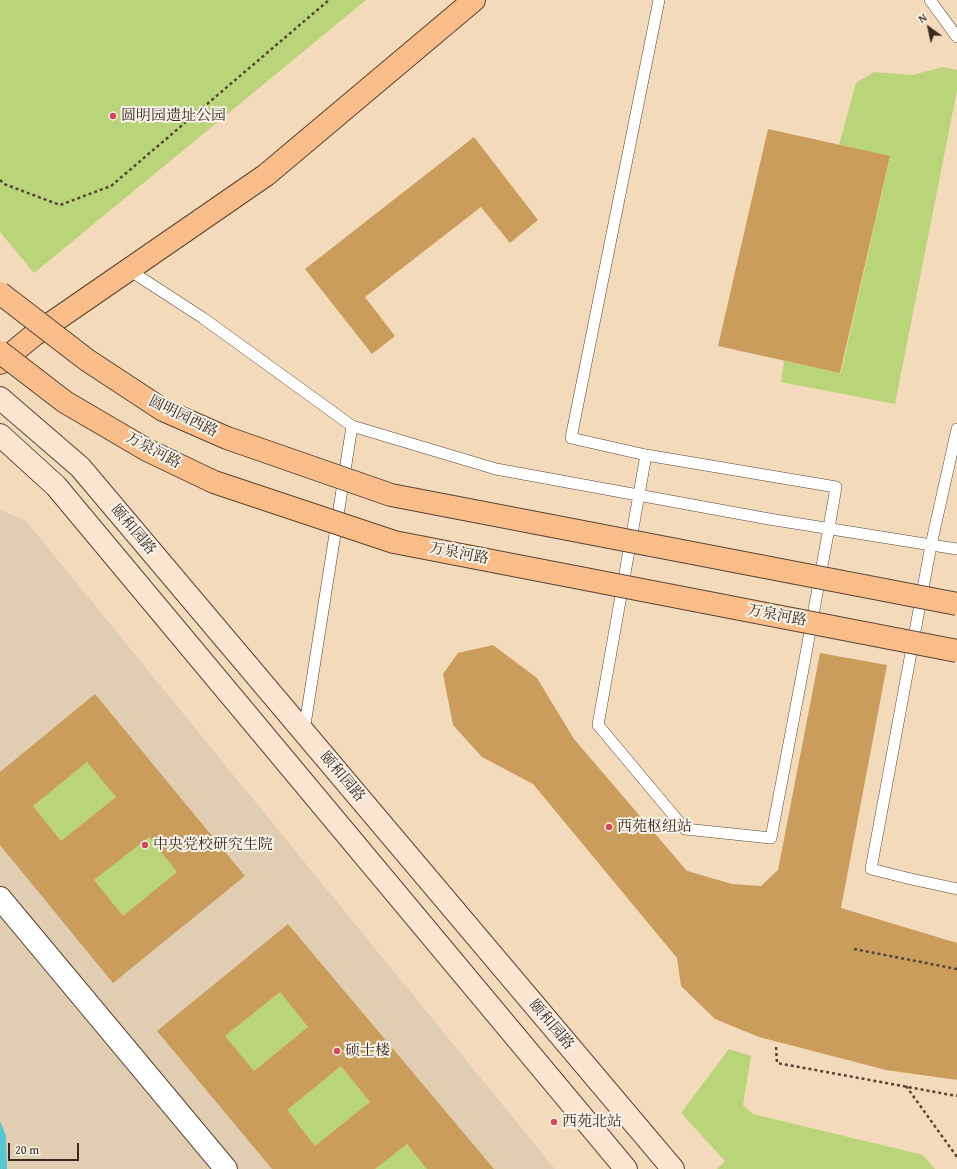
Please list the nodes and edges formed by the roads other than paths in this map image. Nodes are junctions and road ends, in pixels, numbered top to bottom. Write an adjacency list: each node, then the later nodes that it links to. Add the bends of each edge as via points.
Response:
1 (474, 0): 5 (highway, via 266,175)
2 (659, 0): 13 (lane, via 571,438)
3 (930, 0): 4 (lane)
4 (957, 38)
5 (129, 270): 8 (highway, via 34,336); 10 (lane, via 203,318)
6 (0, 293): 18 (highway, 圆明园西路, bridge, via 87,360 163,410 227,438 391,495)
7 (0, 352): 19 (highway, 万泉河路, bridge, via 65,402 147,450 214,482 394,542)
8 (0, 363)
9 (0, 398): 20 (main road, 颐和园路, via 80,467)
10 (352, 426): 14 (lane, via 496,468); 20 (lane)
11 (957, 429): 16 (lane)
12 (0, 435): 24 (main road, 颐和园路, via 61,492)
13 (646, 455): 14 (lane); 15 (lane, via 836,487)
14 (638, 495): 15 (lane); 15 (lane, via 598,725 685,829 771,838)
15 (829, 528): 16 (lane)
16 (931, 545): 17 (lane); 21 (lane, via 871,869)
17 (957, 549)
18 (957, 604)
19 (957, 651)
20 (304, 732): 25 (main road, 颐和园路)
21 (957, 889)
22 (0, 898): 23 (street)
23 (226, 1169)
24 (626, 1169)
25 (673, 1169)

